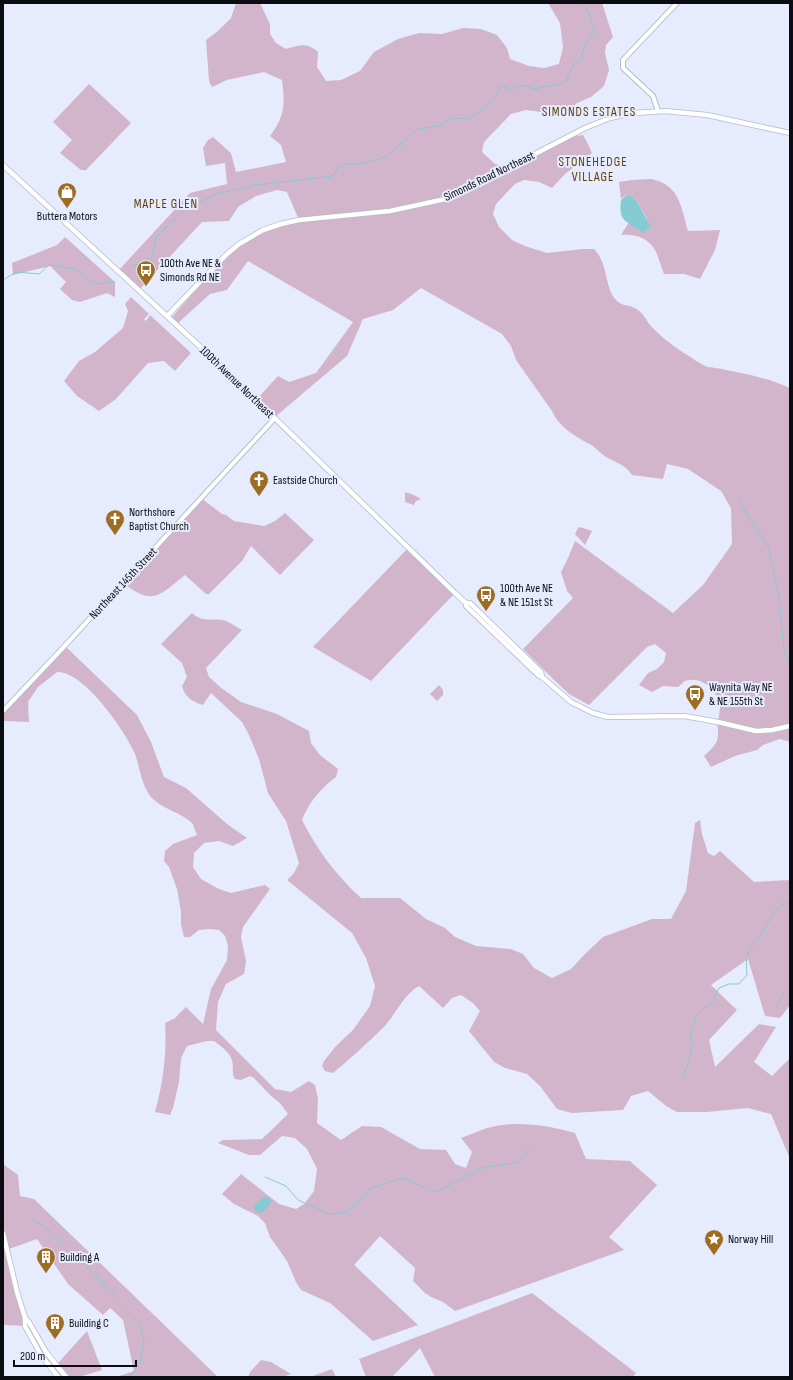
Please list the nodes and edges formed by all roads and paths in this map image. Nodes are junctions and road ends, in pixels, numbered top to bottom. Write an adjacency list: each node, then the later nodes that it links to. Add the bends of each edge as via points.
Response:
1 (677, 3): 2 (street, via 623,60 623,68 653,96)
2 (658, 110): 3 (main road, Simonds Road Northeast, via 707,115); 5 (main road, Simonds Road Northeast, via 623,115 592,125 450,198 390,211 299,220 263,230 227,254)
3 (790, 133)
4 (3, 165): 5 (main road, 100th Avenue Northeast)
5 (167, 316): 6 (main road, 100th Avenue Northeast)
6 (275, 418): 7 (street, Northeast 145th Street); 8 (main road, 100th Avenue Northeast, via 466,603 470,603 541,672 542,677 571,702 608,717 684,716 756,731)
7 (3, 711)
8 (790, 726)
9 (3, 1233): 10 (main road)
10 (25, 1318): 11 (main road); 12 (main road, via 25,1326 34,1345)
11 (49, 1357): 12 (main road); 13 (main road)
12 (59, 1377)
13 (66, 1377)

